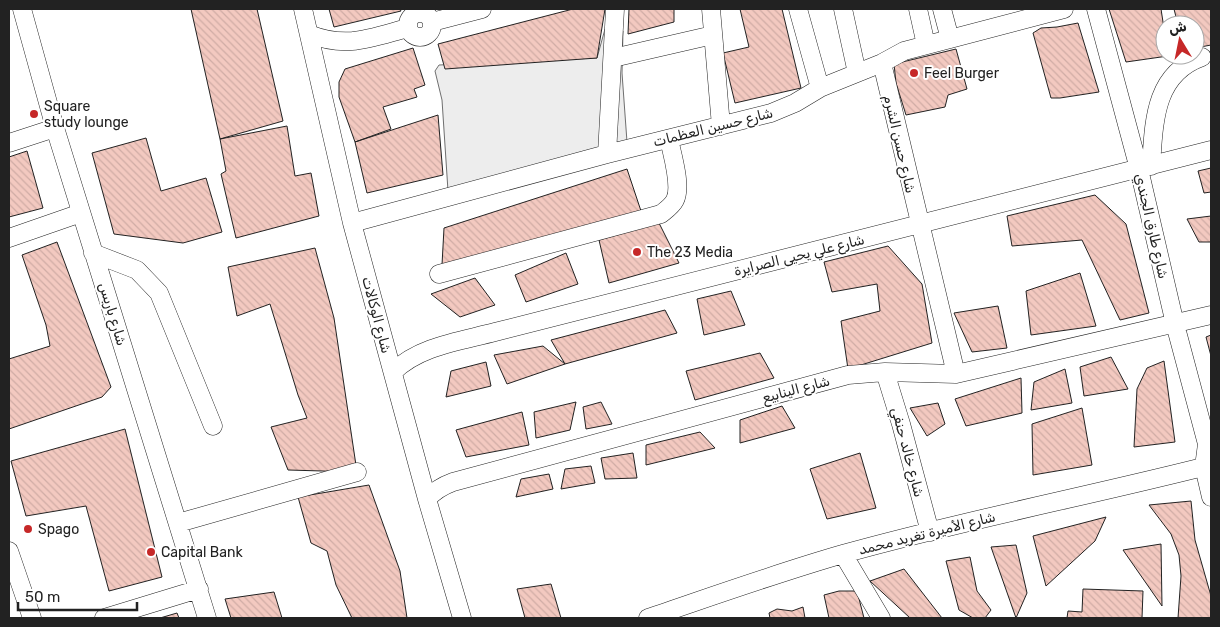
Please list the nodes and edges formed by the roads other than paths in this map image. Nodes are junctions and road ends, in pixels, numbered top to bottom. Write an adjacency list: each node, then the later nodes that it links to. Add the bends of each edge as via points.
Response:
1 (22, 9): 22 (street, شارع باريس)
2 (303, 9): 12 (street, شارع الوكالات)
3 (482, 9): 12 (street, via 432,22 430,32 423,38 413,36 408,28 348,43)
4 (615, 9): 16 (street)
5 (711, 9): 13 (street)
6 (798, 9): 20 (street)
7 (843, 9): 19 (street)
8 (918, 9): 15 (street)
9 (942, 9): 14 (street)
10 (1064, 9): 14 (street, شارع حسين العظمات)
11 (1096, 9): 27 (street, شارع طارق الجندي)
12 (309, 34): 29 (street, شارع الوكالات)
13 (713, 35): 16 (street); 21 (street)
14 (950, 39): 15 (street, شارع حسين العظمات)
15 (926, 45): 17 (street, شارع حسين العظمات, via 904,51)
16 (613, 58): 26 (street)
17 (882, 63): 19 (street, شارع حسين العظمات); 30 (street, شارع حسن الشرم)
18 (1184, 65): 27 (street, via 1166,84)
19 (857, 72): 20 (street, شارع حسين العظمات)
20 (820, 88): 21 (street, شارع حسين العظمات, via 778,111)
21 (721, 126): 23 (street, شارع حسين العظمات)
22 (55, 128): 24 (street); 28 (street, شارع باريس)
23 (669, 139): 26 (street, شارع حسين العظمات); 33 (street, via 678,189 675,200 661,214)
24 (9, 142)
25 (1211, 150): 27 (street, شارع علي يحيى الصرايرة)
26 (607, 154): 29 (street, شارع حسين العظمات)
27 (1145, 168): 30 (street, شارع علي يحيى الصرايرة); 35 (street, شارع طارق الجندي)
28 (81, 213): 31 (street); 32 (street, شارع باريس)
29 (352, 223): 36 (street, شارع الوكالات)
30 (919, 224): 36 (street, شارع علي يحيى الصرايرة, via 421,352); 38 (street, شارع حسن الشرم)
31 (9, 238)
32 (94, 253): 39 (street, via 137,270 159,293); 45 (street, شارع باريس)
33 (439, 274)
34 (1211, 315): 35 (street, شارع الينابيع)
35 (1175, 324): 38 (street, شارع الينابيع); 40 (street, شارع طارق الجندي)
36 (392, 372): 44 (street, شارع الوكالات)
37 (885, 372): 38 (street, شارع الينابيع); 44 (street, شارع الينابيع, via 848,375 454,482 442,486); 46 (street, شارع خالد حنفي)
38 (956, 374)
39 (213, 426)
40 (1209, 447): 41 (street, شارع طارق الجندي)
41 (1208, 466): 43 (street, شارع طارق الجندي); 46 (street, شارع الأميرة تغريد محمد)
42 (357, 472): 45 (street)
43 (1211, 497)
44 (427, 499): 53 (street, شارع الوكالات)
45 (178, 523): 49 (street, شارع باريس)
46 (930, 532): 48 (street, شارع الأميرة تغريد محمد)
47 (9, 551): 50 (street)
48 (843, 554): 54 (street, شارع الأميرة تغريد محمد); 55 (street)
49 (199, 589): 51 (street); 52 (street, شارع باريس)
50 (32, 618)
51 (104, 618)
52 (207, 618)
53 (462, 618)
54 (648, 618)
55 (881, 618)

